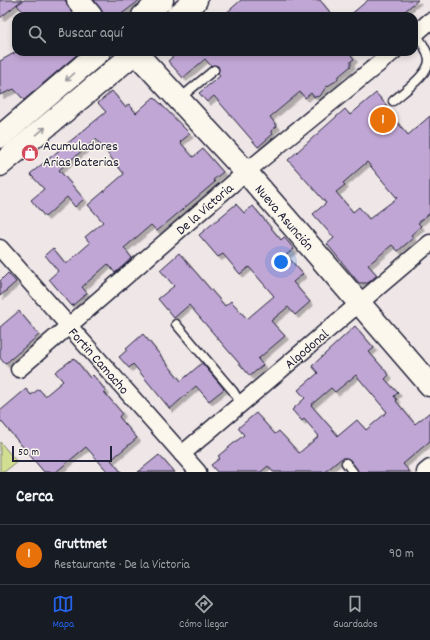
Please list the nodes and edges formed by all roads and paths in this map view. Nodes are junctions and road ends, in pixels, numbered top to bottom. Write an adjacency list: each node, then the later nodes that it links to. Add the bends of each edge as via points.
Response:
1 (78, 0): 5 (main road)
2 (162, 0): 6 (main road)
3 (173, 0): 7 (main road)
4 (196, 0): 8 (main road)
5 (88, 12)
6 (148, 12)
7 (159, 12)
8 (182, 12)
9 (430, 22): 10 (street)
10 (418, 32)
11 (418, 38): 18 (lane, via 425,47 428,66 424,75)
12 (94, 56): 19 (main road, one-way to 19)
13 (130, 56): 20 (main road, one-way to 13)
14 (139, 56): 17 (main road, Nueva Asunción)
15 (388, 56): 21 (street, De la Victoria)
16 (214, 70): 17 (lane)
17 (179, 99): 21 (main road, Nueva Asunción)
18 (393, 101)
19 (0, 137)
20 (0, 165)
21 (246, 172): 24 (main road, Nueva Asunción); 26 (street, De la Victoria)
22 (430, 243): 24 (street, Algodonal)
23 (0, 248): 26 (street, Fortin Camacho)
24 (359, 304): 28 (main road, Nueva Asunción); 29 (street, Algodonal)
25 (176, 324): 29 (lane)
26 (70, 326): 27 (street, De la Victoria); 30 (street, Fortin Camacho)
27 (19, 369)
28 (430, 385)
29 (240, 404): 30 (street, Algodonal)
30 (182, 454): 33 (street, Fortin Camacho)
31 (346, 463): 34 (lane)
32 (430, 468): 35 (street)
33 (198, 472)
34 (353, 472)
35 (425, 472)

